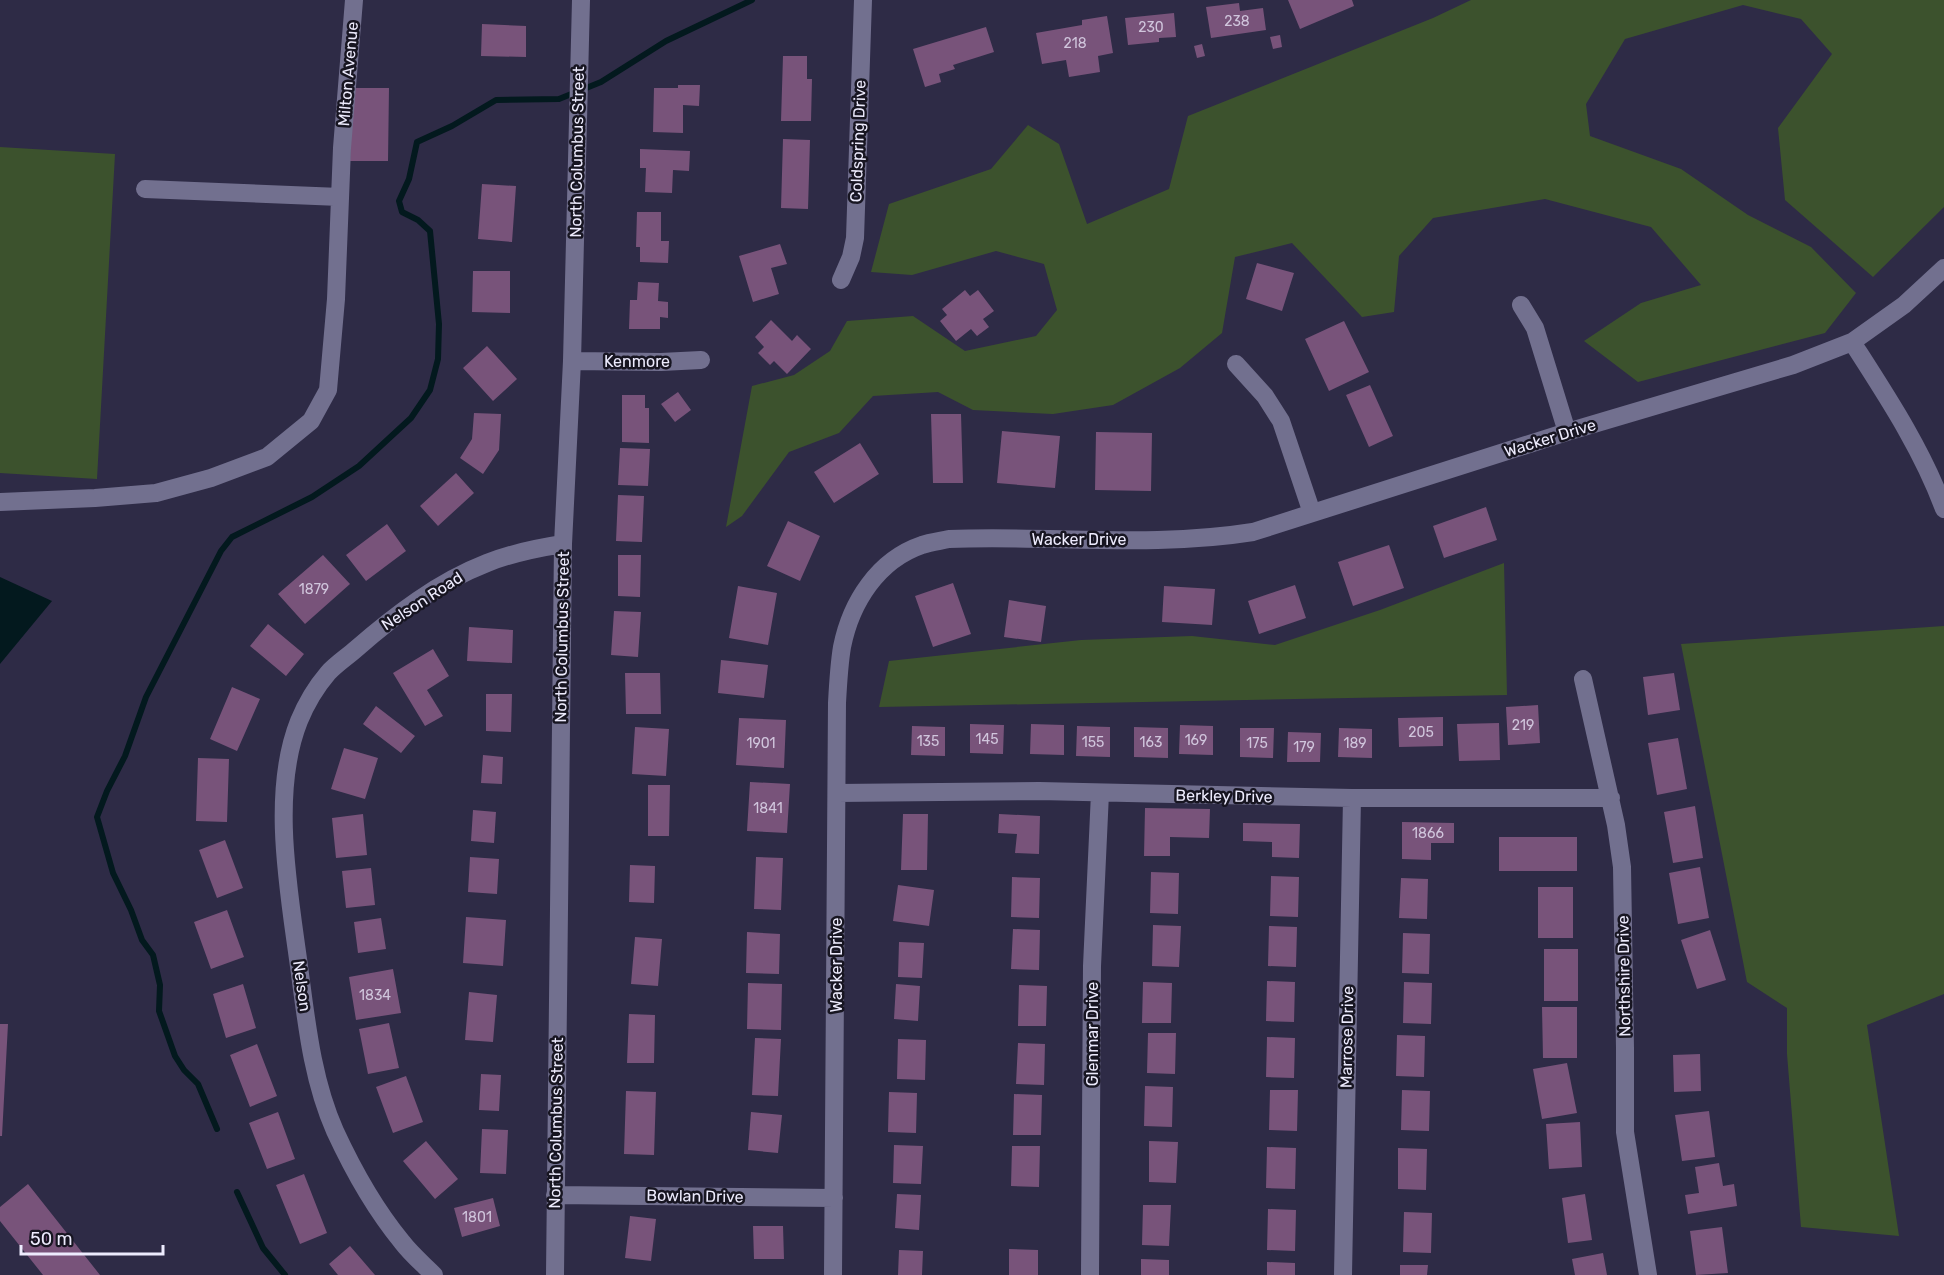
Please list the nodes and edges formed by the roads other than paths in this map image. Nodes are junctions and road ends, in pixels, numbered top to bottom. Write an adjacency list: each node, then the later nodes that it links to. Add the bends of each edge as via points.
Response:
1 (354, 0): 5 (street, Milton Avenue)
2 (581, 0): 11 (street, North Columbus Street)
3 (863, 0): 7 (street, Coldspring Drive, via 855,238)
4 (145, 189): 5 (street)
5 (340, 197): 14 (street, Milton Avenue, via 328,390 311,421 267,457 156,493)
6 (1944, 268): 9 (street, Wacker Drive, via 1904,305)
7 (841, 280)
8 (1521, 305): 13 (street, via 1535,328)
9 (1852, 342): 13 (street, Wacker Drive, via 1793,365); 15 (street, via 1900,417)
10 (701, 360): 11 (street, Kenmore)
11 (572, 361): 17 (street, North Columbus Street)
12 (1236, 364): 16 (street, via 1281,421)
13 (1567, 432): 16 (street, Wacker Drive)
14 (0, 502)
15 (1944, 509)
16 (1312, 513): 20 (street, Wacker Drive, via 1225,537 949,539 923,544 898,556 877,573 861,596 842,647 837,703)
17 (563, 544): 18 (street, Nelson Road, via 512,554 462,574 414,603); 24 (street, North Columbus Street)
18 (328, 673): 26 (street, Nelson, via 299,721 290,752 284,802 288,886 310,1039 321,1093 355,1172 403,1244)
19 (1583, 679): 23 (street, Northshire Drive)
20 (837, 793): 21 (street, Berkley Drive); 25 (street, Wacker Drive)
21 (1100, 794): 22 (street, Berkley Drive); 29 (street, Glenmar Drive, via 1092,966)
22 (1352, 798): 23 (street, Berkley Drive); 30 (street, Marrose Drive)
23 (1611, 798): 31 (street, Northshire Drive, via 1622,867 1625,1132)
24 (555, 1194): 25 (street, Bowlan Drive); 27 (street, North Columbus Street)
25 (834, 1198): 28 (street, Wacker Drive)
26 (434, 1275)
27 (555, 1275)
28 (833, 1275)
29 (1090, 1275)
30 (1343, 1275)
31 (1648, 1275)

